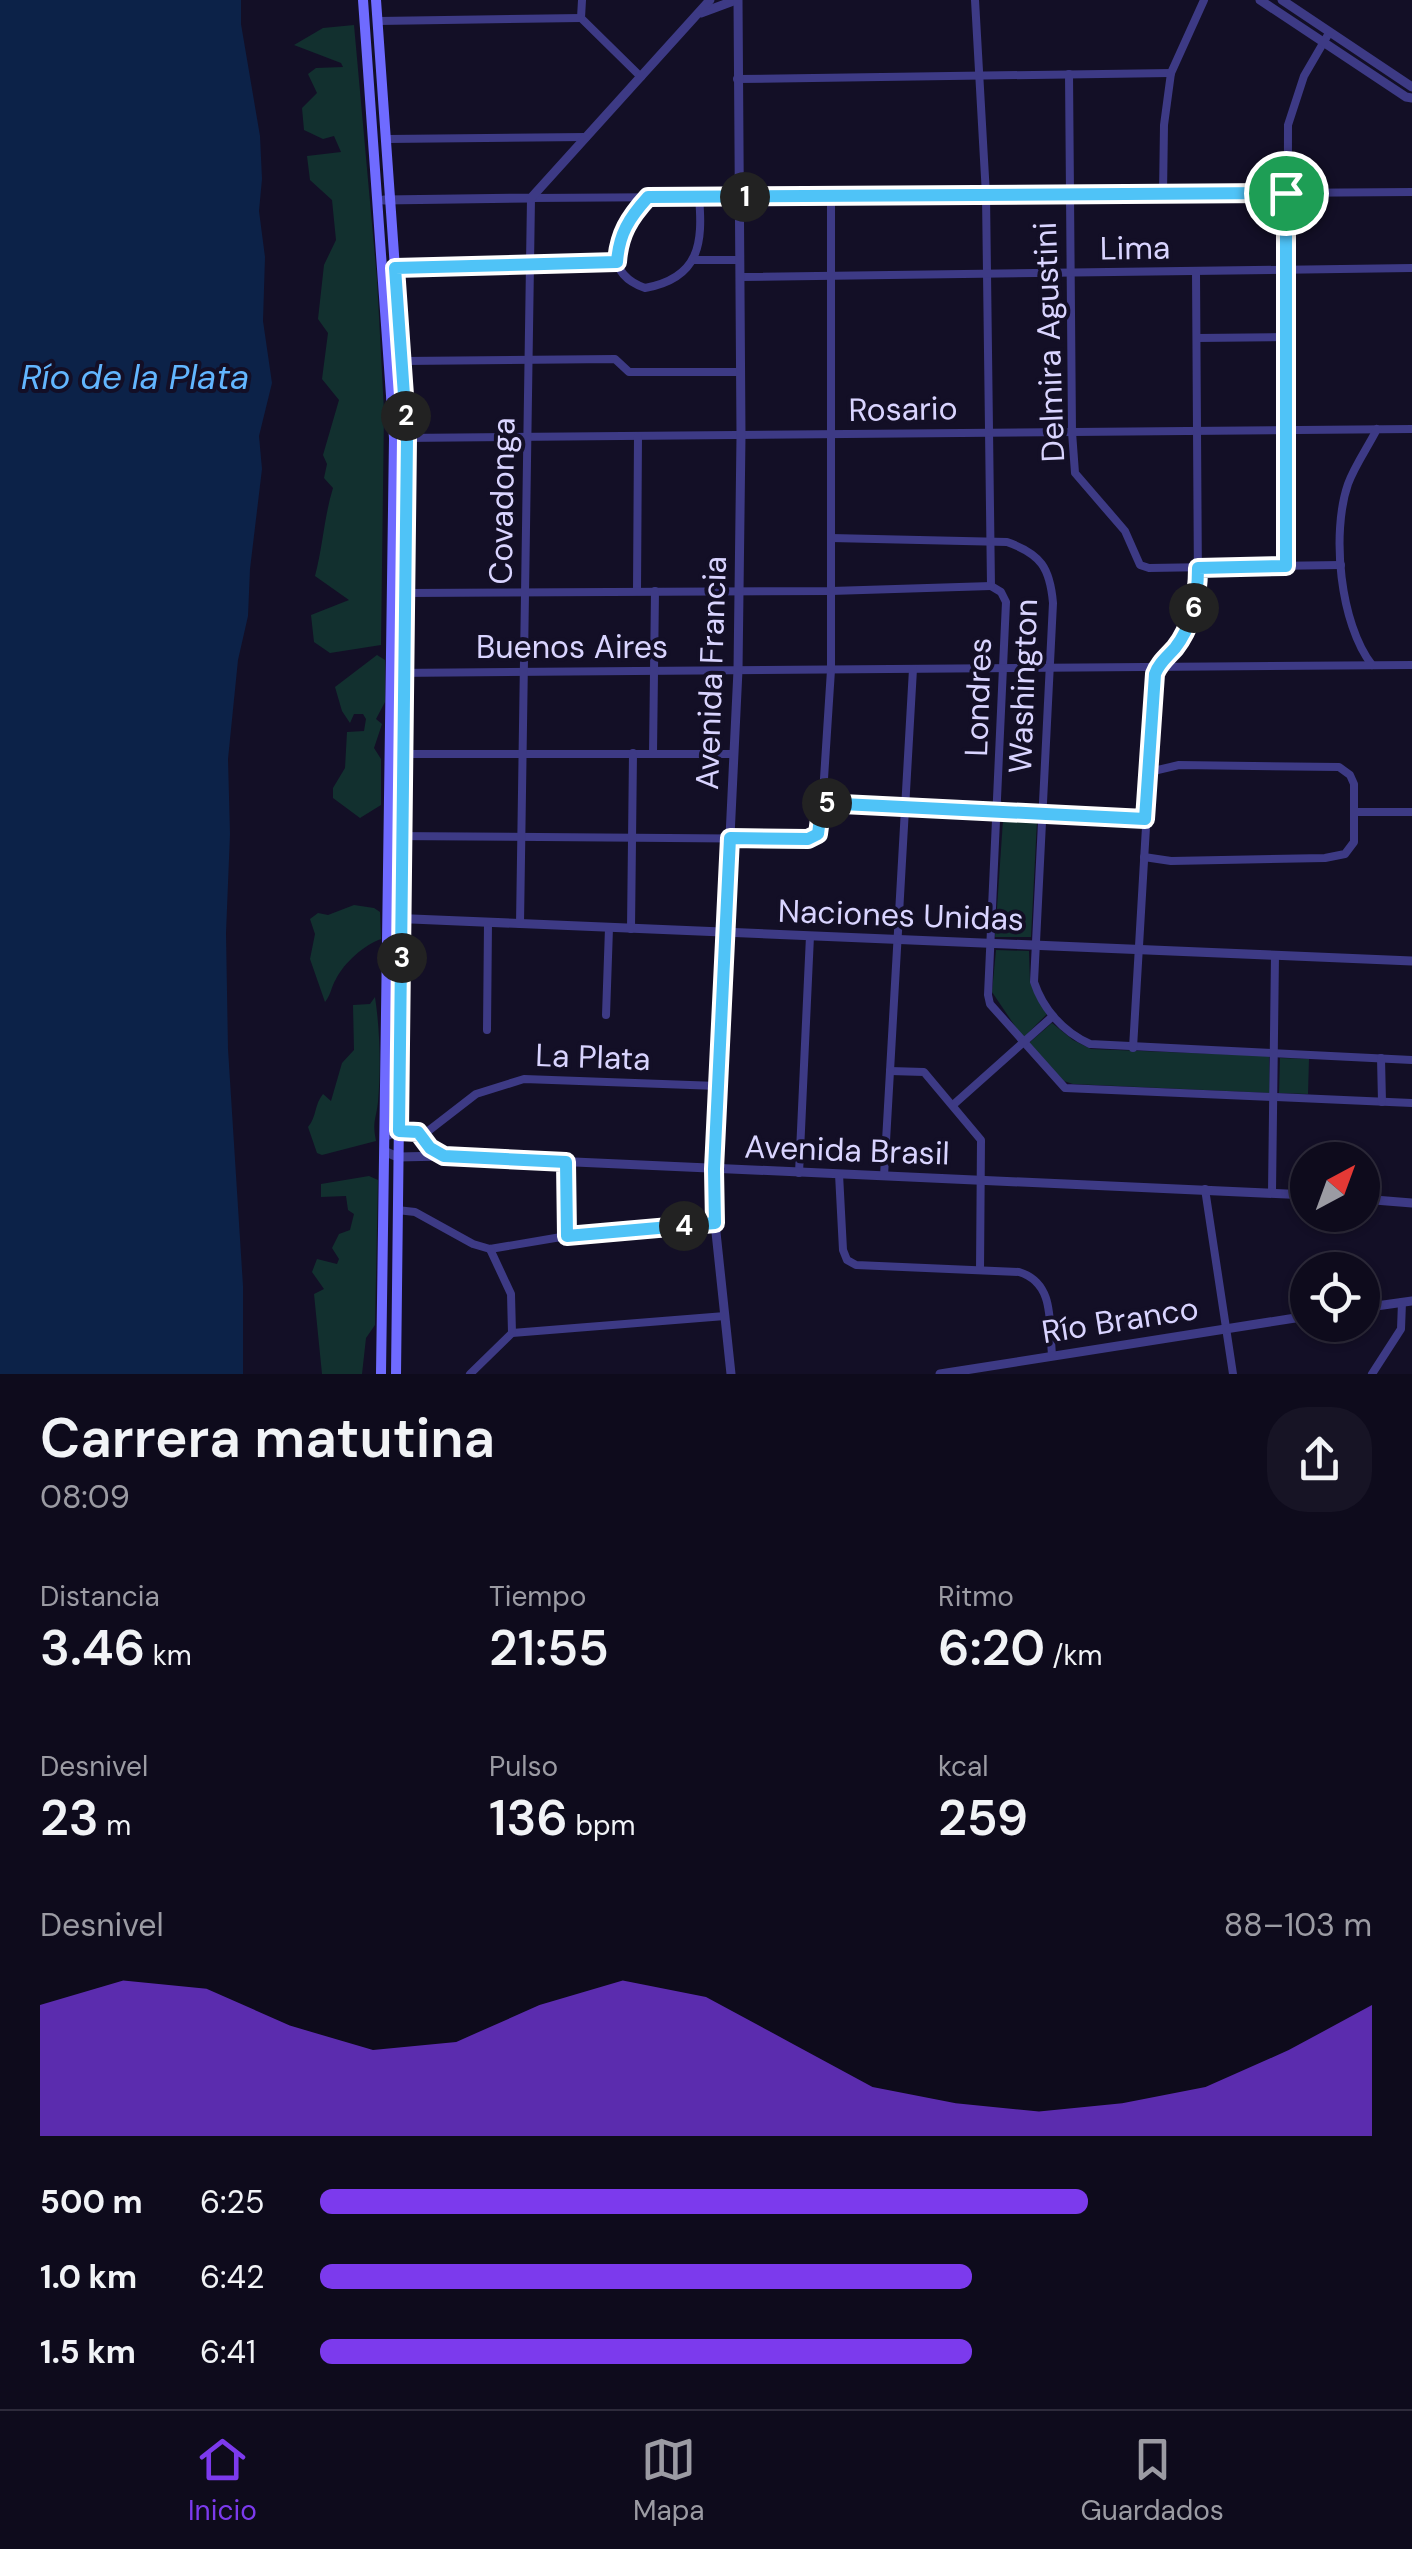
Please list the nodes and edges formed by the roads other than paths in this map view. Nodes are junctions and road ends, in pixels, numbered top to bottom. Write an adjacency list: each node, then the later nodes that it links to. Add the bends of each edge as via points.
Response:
1 (363, 0): 34 (main road)
2 (376, 0): 12 (main road)
3 (582, 0): 11 (street)
4 (710, 0): 10 (street)
5 (975, 0): 18 (street, Londres)
6 (1204, 0): 15 (street)
7 (1260, 0): 14 (street)
8 (1282, 0): 13 (street)
9 (733, 1): 10 (street); 19 (street, Avenida Francia)
10 (699, 14): 17 (street)
11 (581, 18): 12 (street); 17 (street)
12 (378, 21): 23 (main road)
13 (1329, 33): 14 (street); 20 (street)
14 (1322, 42): 21 (street); 25 (street, via 1288,124)
15 (1171, 73): 16 (street); 27 (street)
16 (1069, 74): 18 (street); 26 (street, Delmira Agustini)
17 (641, 76): 22 (street)
18 (980, 76): 19 (street); 28 (street, Londres)
19 (736, 78): 32 (street, Avenida Francia)
20 (1412, 87)
21 (1409, 98)
22 (586, 137): 23 (street); 33 (street)
23 (387, 140): 35 (main road)
24 (1412, 192): 25 (street)
25 (1286, 193): 27 (street); 42 (street)
26 (1070, 194): 27 (street); 28 (street); 44 (street, Delmira Agustini)
27 (1163, 194)
28 (986, 195): 29 (street); 45 (street, Londres)
29 (830, 196): 32 (street); 47 (street)
30 (648, 197): 31 (street); 33 (street); 38 (street, via 627,222)
31 (699, 197): 32 (street); 36 (street, via 700,250)
32 (739, 197): 37 (street, Avenida Francia)
33 (531, 198): 35 (street); 39 (street, Covadonga)
34 (376, 200): 35 (street); 63 (main road)
35 (390, 200): 40 (main road)
36 (694, 260): 37 (street); 38 (street, via 645,288 621,274)
37 (739, 260): 46 (street, Avenida Francia)
38 (617, 262): 39 (street)
39 (530, 264): 40 (street); 50 (street, Covadonga)
40 (395, 268): 51 (main road)
41 (1412, 268): 42 (street, Lima)
42 (1286, 270): 43 (street, Lima); 49 (street)
43 (1196, 272): 44 (street, Lima); 48 (street)
44 (1070, 274): 45 (street, Lima); 57 (street, Delmira Agustini)
45 (987, 275): 47 (street, Lima); 58 (street, Londres)
46 (740, 276): 47 (street, Lima); 52 (street, Avenida Francia)
47 (831, 277): 59 (street)
48 (1197, 338): 49 (street); 56 (street)
49 (1286, 338): 55 (street)
50 (528, 360): 51 (street); 52 (street, via 615,359 629,372); 60 (street, Covadonga)
51 (402, 361): 64 (main road)
52 (740, 372): 62 (street, Avenida Francia)
53 (1377, 429): 54 (street, Rosario); 55 (street, Rosario); 67 (street, via 1344,501)
54 (1412, 429)
55 (1286, 430): 56 (street, Rosario); 68 (street)
56 (1197, 431): 57 (street, Rosario); 69 (street)
57 (1072, 432): 58 (street, Rosario); 69 (street, Delmira Agustini, via 1075,473 1125,531 1140,565)
58 (989, 434): 59 (street, Rosario); 66 (street, Londres)
59 (831, 435): 62 (street, Rosario); 65 (street)
60 (528, 436): 61 (street, Rosario); 64 (street, Rosario); 75 (street, Covadonga)
61 (638, 436): 62 (street, Rosario); 72 (street)
62 (741, 436): 71 (street, Avenida Francia)
63 (394, 438): 64 (street, Rosario); 87 (main road)
64 (407, 438): 76 (main road)
65 (831, 538): 66 (street, Washington); 74 (street)
66 (990, 542): 70 (street, Londres); 81 (street, Washington, via 1025,548 1051,579)
67 (1341, 565): 68 (street, Delmira Agustini); 77 (street, via 1352,629)
68 (1286, 566): 69 (street, Delmira Agustini)
69 (1198, 568): 79 (street, via 1194,612)
70 (991, 586): 74 (street); 80 (street, Londres, via 1006,602)
71 (739, 590): 73 (street); 74 (street); 83 (street, Avenida Francia)
72 (636, 591): 73 (street); 75 (street)
73 (655, 591): 85 (street)
74 (831, 591): 84 (street)
75 (525, 592): 76 (street); 86 (street, Covadonga)
76 (406, 593): 88 (main road)
77 (1372, 665): 78 (street, Buenos Aires); 79 (street, Buenos Aires)
78 (1412, 665)
79 (1157, 667): 81 (street, Buenos Aires); 94 (street)
80 (1006, 668): 81 (street, Buenos Aires); 82 (street, Buenos Aires); 97 (street, Londres)
81 (1050, 668): 100 (street, Washington)
82 (913, 669): 84 (street, Buenos Aires); 96 (street)
83 (738, 670): 84 (street, Buenos Aires); 85 (street, Buenos Aires); 93 (street, Avenida Francia)
84 (831, 670): 95 (street)
85 (654, 671): 86 (street, Buenos Aires); 92 (street)
86 (524, 672): 88 (street, Buenos Aires); 89 (street, Covadonga)
87 (392, 673): 88 (street, Buenos Aires); 102 (main road)
88 (405, 673): 90 (main road)
89 (523, 753): 90 (street); 91 (street); 104 (street, Covadonga)
90 (404, 754): 103 (main road)
91 (633, 754): 92 (street); 105 (street)
92 (654, 754): 93 (street)
93 (734, 754): 106 (street, Avenida Francia)
94 (1149, 772): 98 (street, via 1179,765 1339,767 1354,784); 101 (street)
95 (822, 803): 96 (street); 106 (street, via 818,834 808,839)
96 (905, 807): 97 (street); 116 (street)
97 (998, 812): 100 (street); 117 (street, Londres)
98 (1355, 812): 99 (street); 107 (street, via 1354,842 1340,856)
99 (1412, 812)
100 (1043, 814): 101 (street); 118 (street, Washington)
101 (1145, 819): 107 (street)
102 (389, 836): 103 (street); 108 (main road)
103 (403, 836): 104 (street); 109 (main road)
104 (522, 837): 105 (street); 111 (street, Covadonga)
105 (632, 838): 106 (street); 113 (street)
106 (730, 838): 114 (street, Avenida Francia)
107 (1144, 857): 119 (street)
108 (388, 918): 109 (street, Naciones Unidas); 137 (main road)
109 (402, 918): 110 (street, Naciones Unidas); 136 (main road)
110 (488, 923): 111 (street, Naciones Unidas); 124 (street)
111 (520, 924): 112 (street, Naciones Unidas)
112 (609, 928): 113 (street, Naciones Unidas); 122 (street)
113 (631, 929): 114 (street, Naciones Unidas)
114 (725, 933): 115 (street, Naciones Unidas); 131 (street, Avenida Francia)
115 (810, 936): 116 (street, Naciones Unidas); 145 (street)
116 (897, 940): 117 (street, Naciones Unidas); 130 (street)
117 (990, 944): 118 (street, Naciones Unidas); 125 (street, Londres, via 990,1004)
118 (1034, 946): 119 (street, Naciones Unidas); 123 (street, Washington, via 1034,982)
119 (1140, 950): 120 (street, Naciones Unidas); 126 (street)
120 (1275, 955): 121 (street, Naciones Unidas); 127 (street)
121 (1412, 961)
122 (606, 1015)
123 (1053, 1016): 125 (street); 126 (street, via 1090,1044)
124 (487, 1030)
125 (1022, 1043): 132 (street, Londres, via 1065,1088); 135 (street)
126 (1133, 1048): 127 (street)
127 (1275, 1052): 128 (street); 132 (street)
128 (1381, 1058): 129 (street); 133 (street)
129 (1412, 1060)
130 (890, 1071): 135 (street, via 924,1072); 147 (street)
131 (718, 1086): 138 (street, La Plata, via 524,1079 476,1094); 144 (street, Avenida Francia)
132 (1275, 1098): 133 (street, Londres); 150 (street)
133 (1382, 1102): 134 (street, Londres)
134 (1412, 1103)
135 (954, 1105): 148 (street, via 982,1140)
136 (399, 1131): 137 (street); 138 (street); 141 (main road)
137 (386, 1136): 139 (main road)
138 (426, 1140): 140 (street); 142 (street)
139 (386, 1152): 141 (street, Avenida Brasil); 167 (main road)
140 (444, 1156): 142 (street, Avenida Brasil); 143 (street, Avenida Brasil)
141 (398, 1157): 142 (street, Avenida Brasil); 154 (main road)
142 (420, 1157)
143 (566, 1162): 144 (street, Avenida Brasil); 156 (street)
144 (714, 1169): 145 (street, Avenida Brasil); 155 (street, Avenida Francia)
145 (800, 1172): 146 (street, Avenida Brasil)
146 (839, 1174): 147 (street, Avenida Brasil); 158 (street, via 847,1260 856,1266)
147 (884, 1176): 148 (street, Avenida Brasil)
148 (981, 1180): 149 (street, Avenida Brasil); 158 (street)
149 (1205, 1190): 150 (street, Avenida Brasil); 163 (street)
150 (1272, 1192): 151 (street, Avenida Brasil)
151 (1290, 1194)
152 (1380, 1200): 153 (street)
153 (1412, 1203)
154 (396, 1210): 157 (street, via 415,1212); 168 (main road)
155 (715, 1223): 156 (street); 161 (street, Avenida Francia)
156 (567, 1236): 157 (street)
157 (490, 1250): 164 (street, via 511,1294)
158 (980, 1270): 165 (street, via 1038,1280)
159 (1407, 1301): 160 (street); 174 (street, via 1401,1329)
160 (1380, 1305)
161 (725, 1316): 164 (street); 170 (street, Avenida Francia)
162 (1290, 1319): 163 (street, Río Branco)
163 (1226, 1329): 165 (street, Río Branco); 173 (street)
164 (512, 1332): 169 (street)
165 (1052, 1355): 166 (street, Río Branco)
166 (1014, 1362): 171 (street, Río Branco); 172 (street)
167 (381, 1374)
168 (396, 1374)
169 (470, 1374)
170 (731, 1374)
171 (940, 1374)
172 (1016, 1374)
173 (1233, 1374)
174 (1372, 1374)

